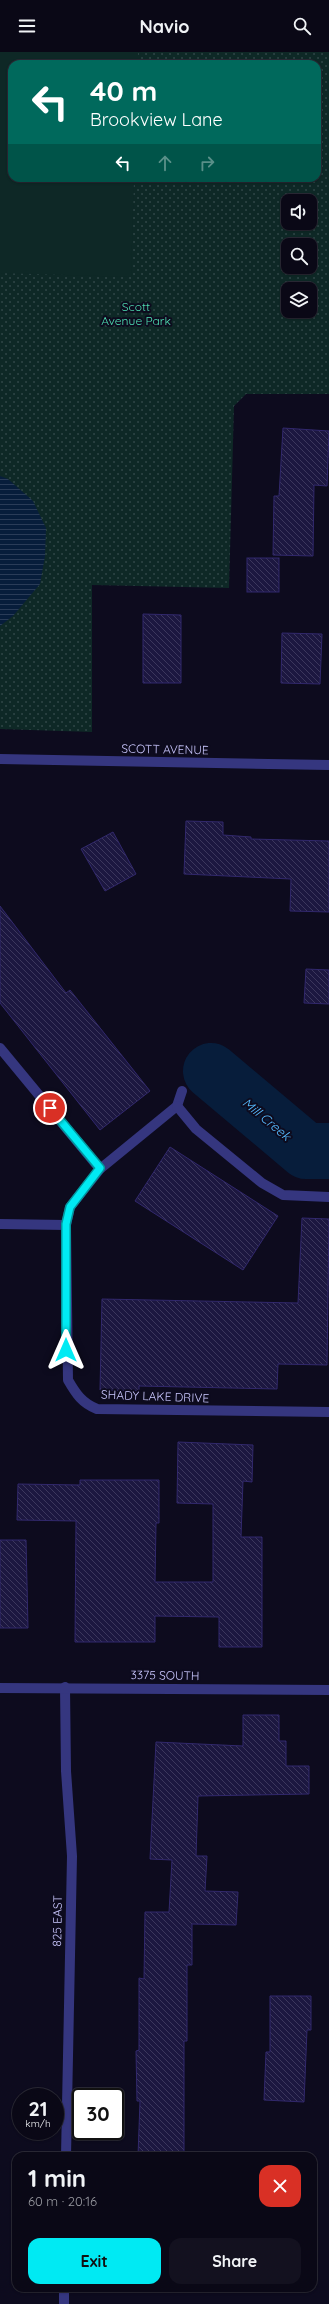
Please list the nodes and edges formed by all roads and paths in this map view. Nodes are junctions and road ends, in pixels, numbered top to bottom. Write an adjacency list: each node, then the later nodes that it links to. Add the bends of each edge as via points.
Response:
1 (0, 759): 2 (street, SCOTT AVENUE)
2 (329, 765)
3 (0, 1048): 6 (street)
4 (182, 1091): 5 (street)
5 (177, 1106): 6 (street, SHADY LAKE DRIVE); 7 (street, via 196,1129 262,1183 283,1195)
6 (100, 1168): 9 (street, SHADY LAKE DRIVE, via 70,1207)
7 (329, 1198)
8 (0, 1224): 9 (street)
9 (66, 1224): 10 (street, SHADY LAKE DRIVE, via 68,1380 76,1395 85,1404 97,1409)
10 (329, 1412)
11 (65, 1687): 12 (street, 3375 SOUTH); 13 (street, 3375 SOUTH); 14 (street, 825 EAST, via 66,1771 72,1856)
12 (0, 1688)
13 (329, 1690)
14 (66, 2152)
15 (64, 2292): 16 (street)
16 (64, 2304)

